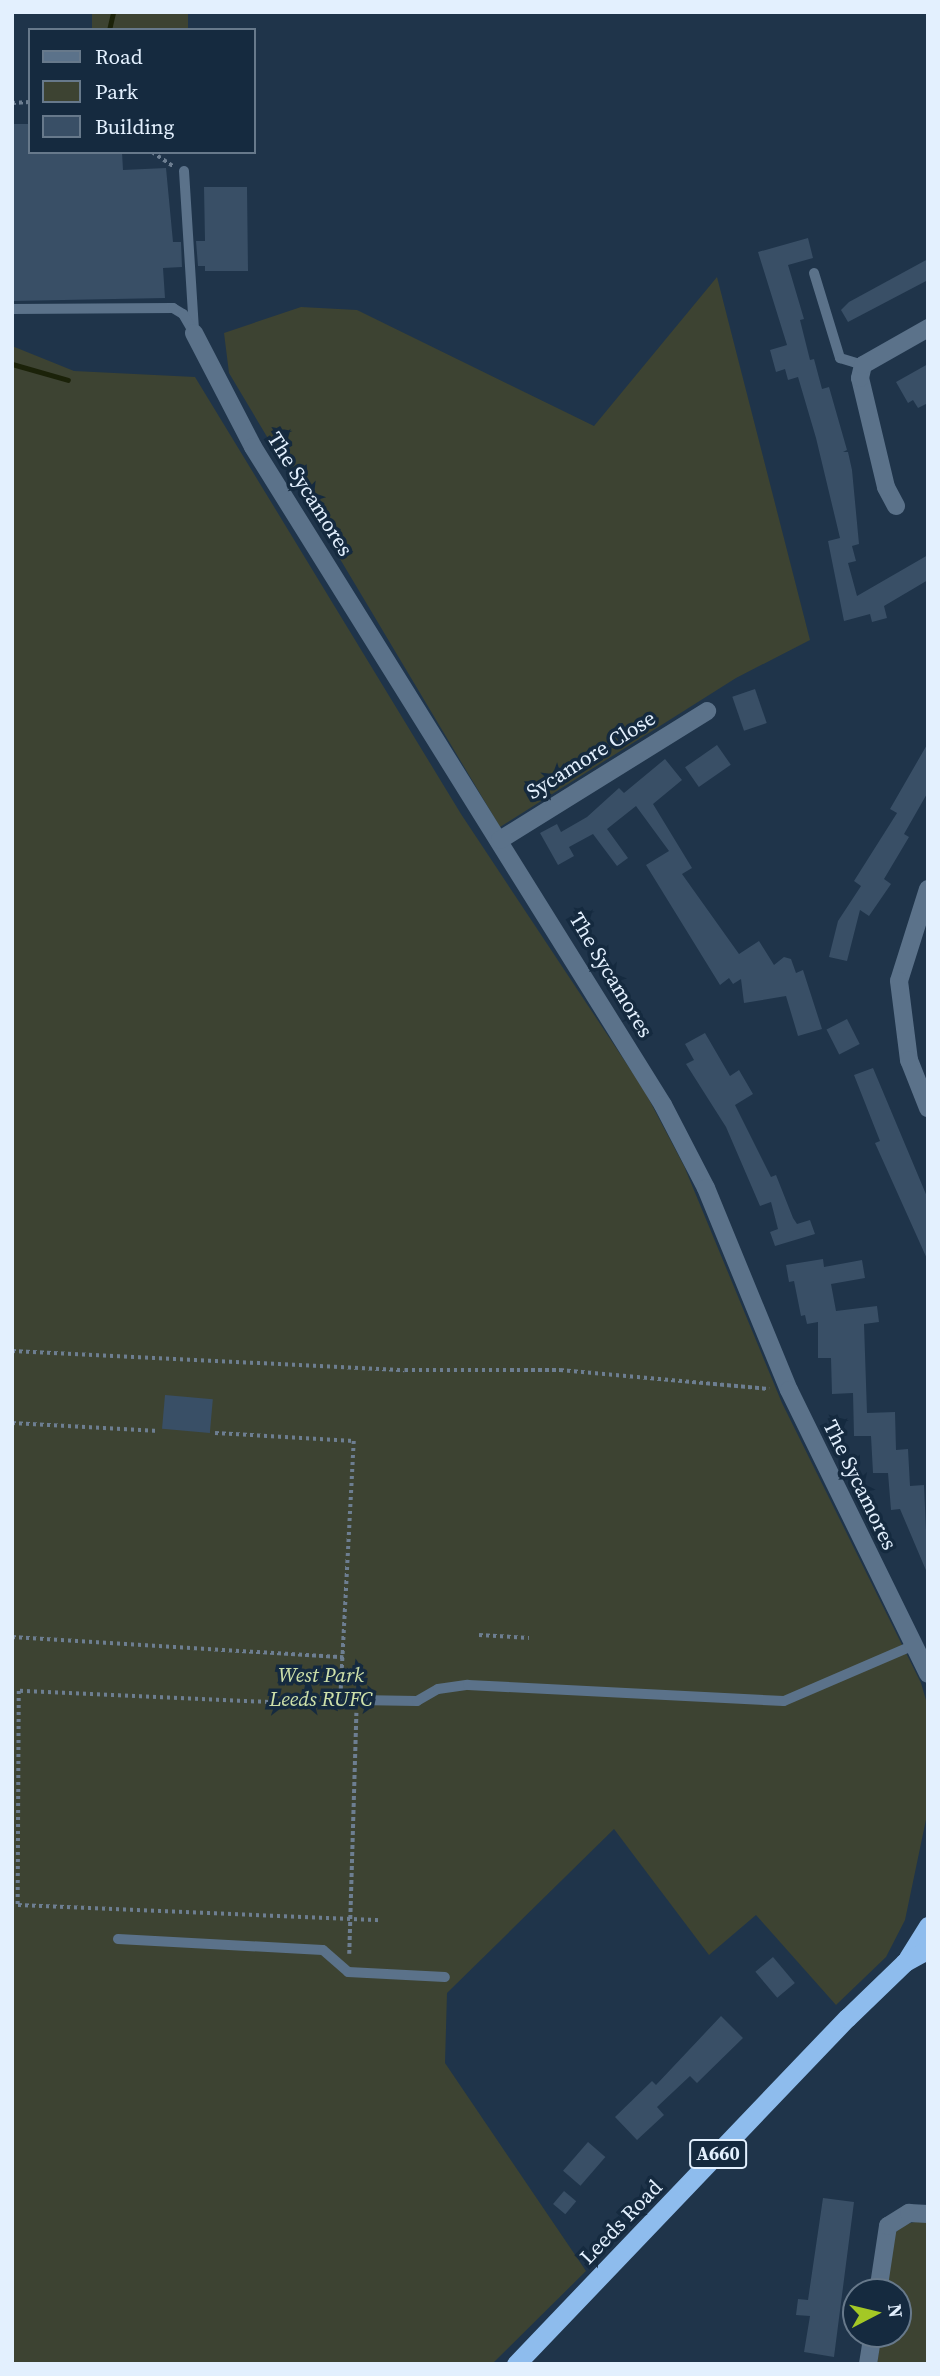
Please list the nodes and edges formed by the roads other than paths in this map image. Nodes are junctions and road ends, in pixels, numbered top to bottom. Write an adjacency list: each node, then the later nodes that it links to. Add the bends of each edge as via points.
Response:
1 (184, 171): 5 (lane)
2 (814, 273): 6 (lane, via 840,358)
3 (12, 309): 5 (lane, via 173,308 183,314)
4 (928, 328): 6 (street)
5 (194, 333): 9 (street, The Sycamores, via 253,447)
6 (863, 365): 7 (street, via 860,378 865,402 886,487)
7 (896, 506)
8 (707, 710): 9 (street, Sycamore Close)
9 (500, 840): 12 (street, The Sycamores, via 663,1105 706,1188 789,1390)
10 (928, 889): 11 (street, via 900,981 909,1060)
11 (928, 1108)
12 (914, 1645): 13 (street, The Sycamores); 14 (lane, via 784,1701 468,1685 438,1689 416,1701)
13 (928, 1674)
14 (357, 1700)
15 (928, 1926): 18 (highway, Leeds Road / A660)
16 (118, 1939): 19 (lane, via 323,1950 348,1972)
17 (928, 1949): 18 (highway, Leeds Road / A660)
18 (905, 1962): 22 (highway, Leeds Road / A660)
19 (446, 1977)
20 (928, 2214): 21 (street, via 909,2213 887,2226)
21 (880, 2278)
22 (516, 2364)

